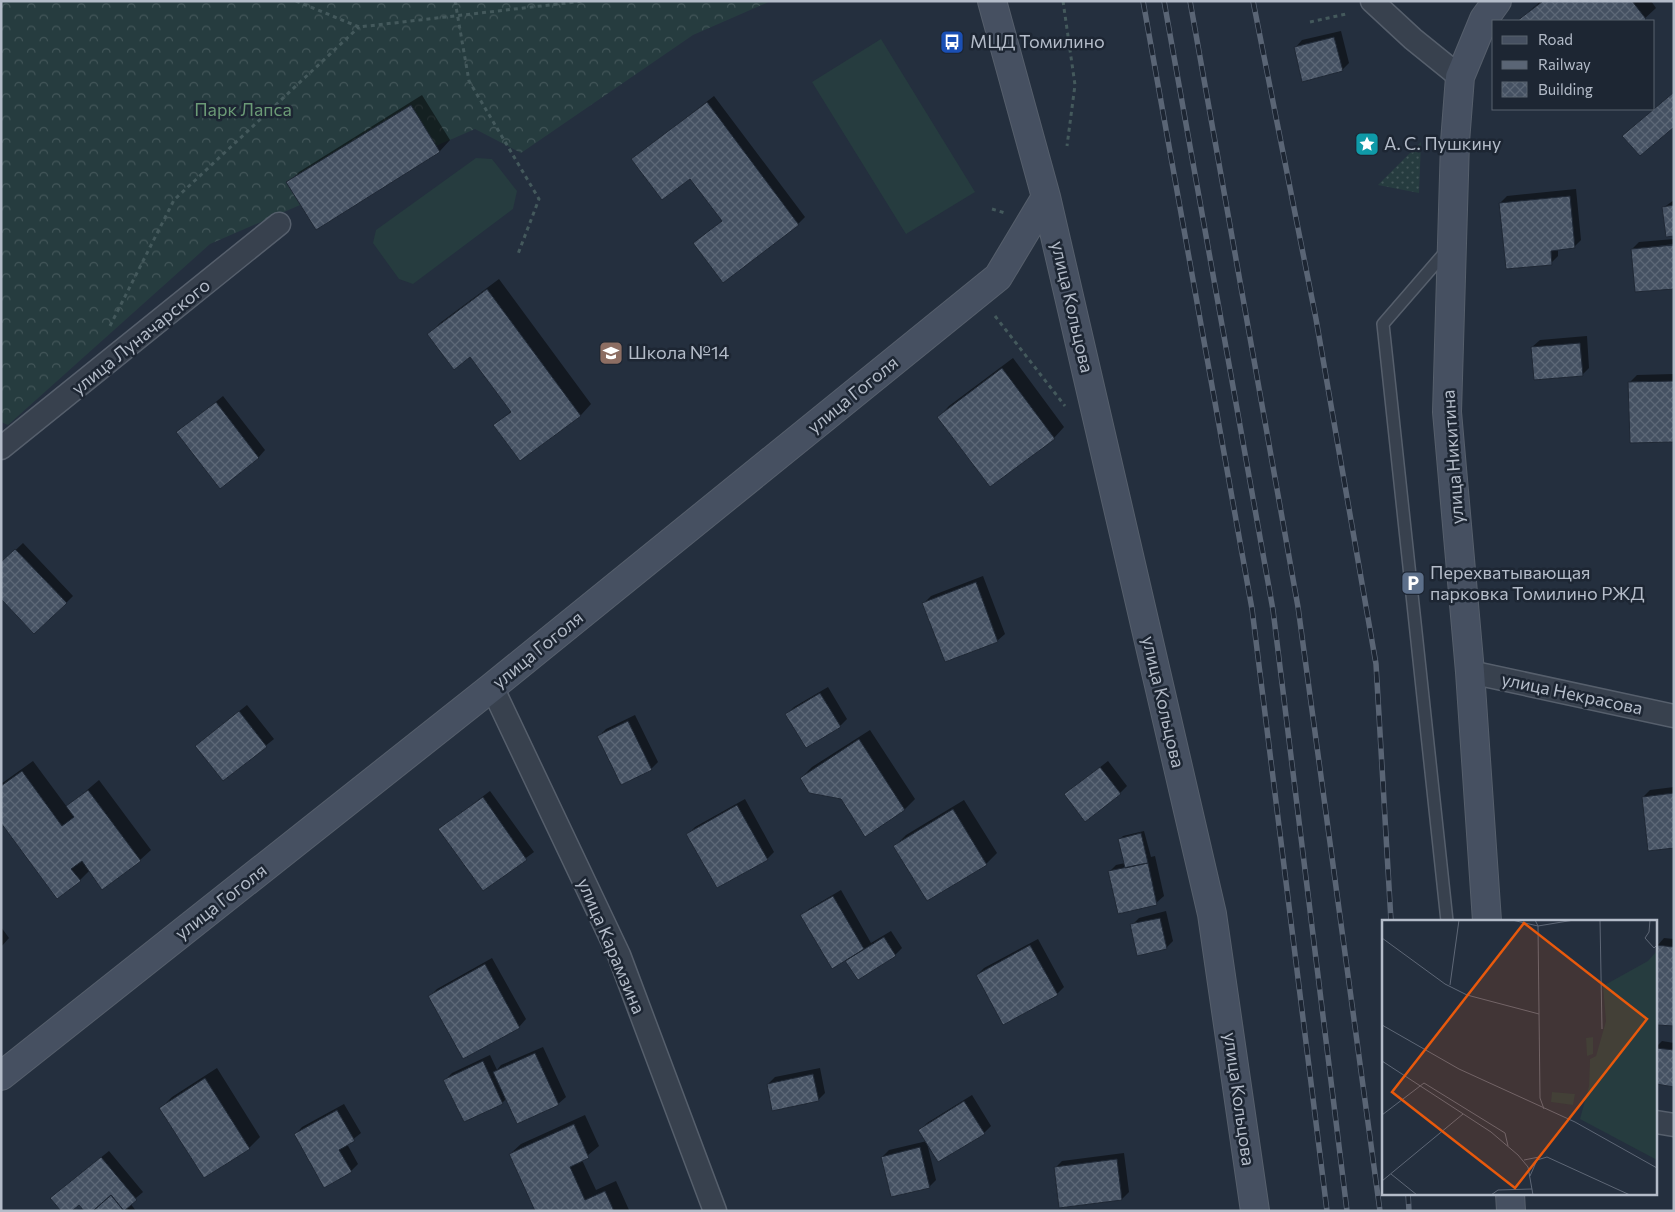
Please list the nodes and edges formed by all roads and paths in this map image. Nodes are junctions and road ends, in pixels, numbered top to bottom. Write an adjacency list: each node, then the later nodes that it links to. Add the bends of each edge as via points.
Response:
1 (296, 1): 13 (path)
2 (455, 1): 11 (path)
3 (584, 1): 11 (path)
4 (992, 1): 16 (street, улица Кольцова)
5 (1063, 1): 15 (path, via 1075,85)
6 (1372, 1): 14 (street)
7 (1392, 1): 8 (street)
8 (1400, 1)
9 (1497, 1): 14 (street, улица Никитина, via 1484,19)
10 (1346, 14): 12 (path)
11 (456, 16): 13 (path); 19 (path, via 469,81 538,199)
12 (1310, 22)
13 (359, 27): 20 (path, via 174,200)
14 (1460, 77): 18 (street, улица Никитина)
15 (1067, 146)
16 (1046, 197): 23 (street, улица Гоголя, via 998,277); 32 (street, улица Кольцова, via 1212,914)
17 (279, 224): 21 (street, улица Луначарского)
18 (1452, 244): 22 (street, улица Никитина, via 1447,412); 25 (lane, via 1383,324)
19 (518, 254)
20 (107, 331)
21 (1, 448)
22 (1470, 672): 24 (street, улица Некрасова); 26 (street, улица Никитина)
23 (492, 687): 27 (street, улица Гоголя); 31 (street, улица Карамзина, via 619,955)
24 (1674, 716)
25 (1447, 920)
26 (1487, 920)
27 (1, 1076)
28 (1658, 1122): 29 (street)
29 (1674, 1125)
30 (1510, 1194): 33 (street)
31 (715, 1211)
32 (1255, 1211)
33 (1511, 1211)

